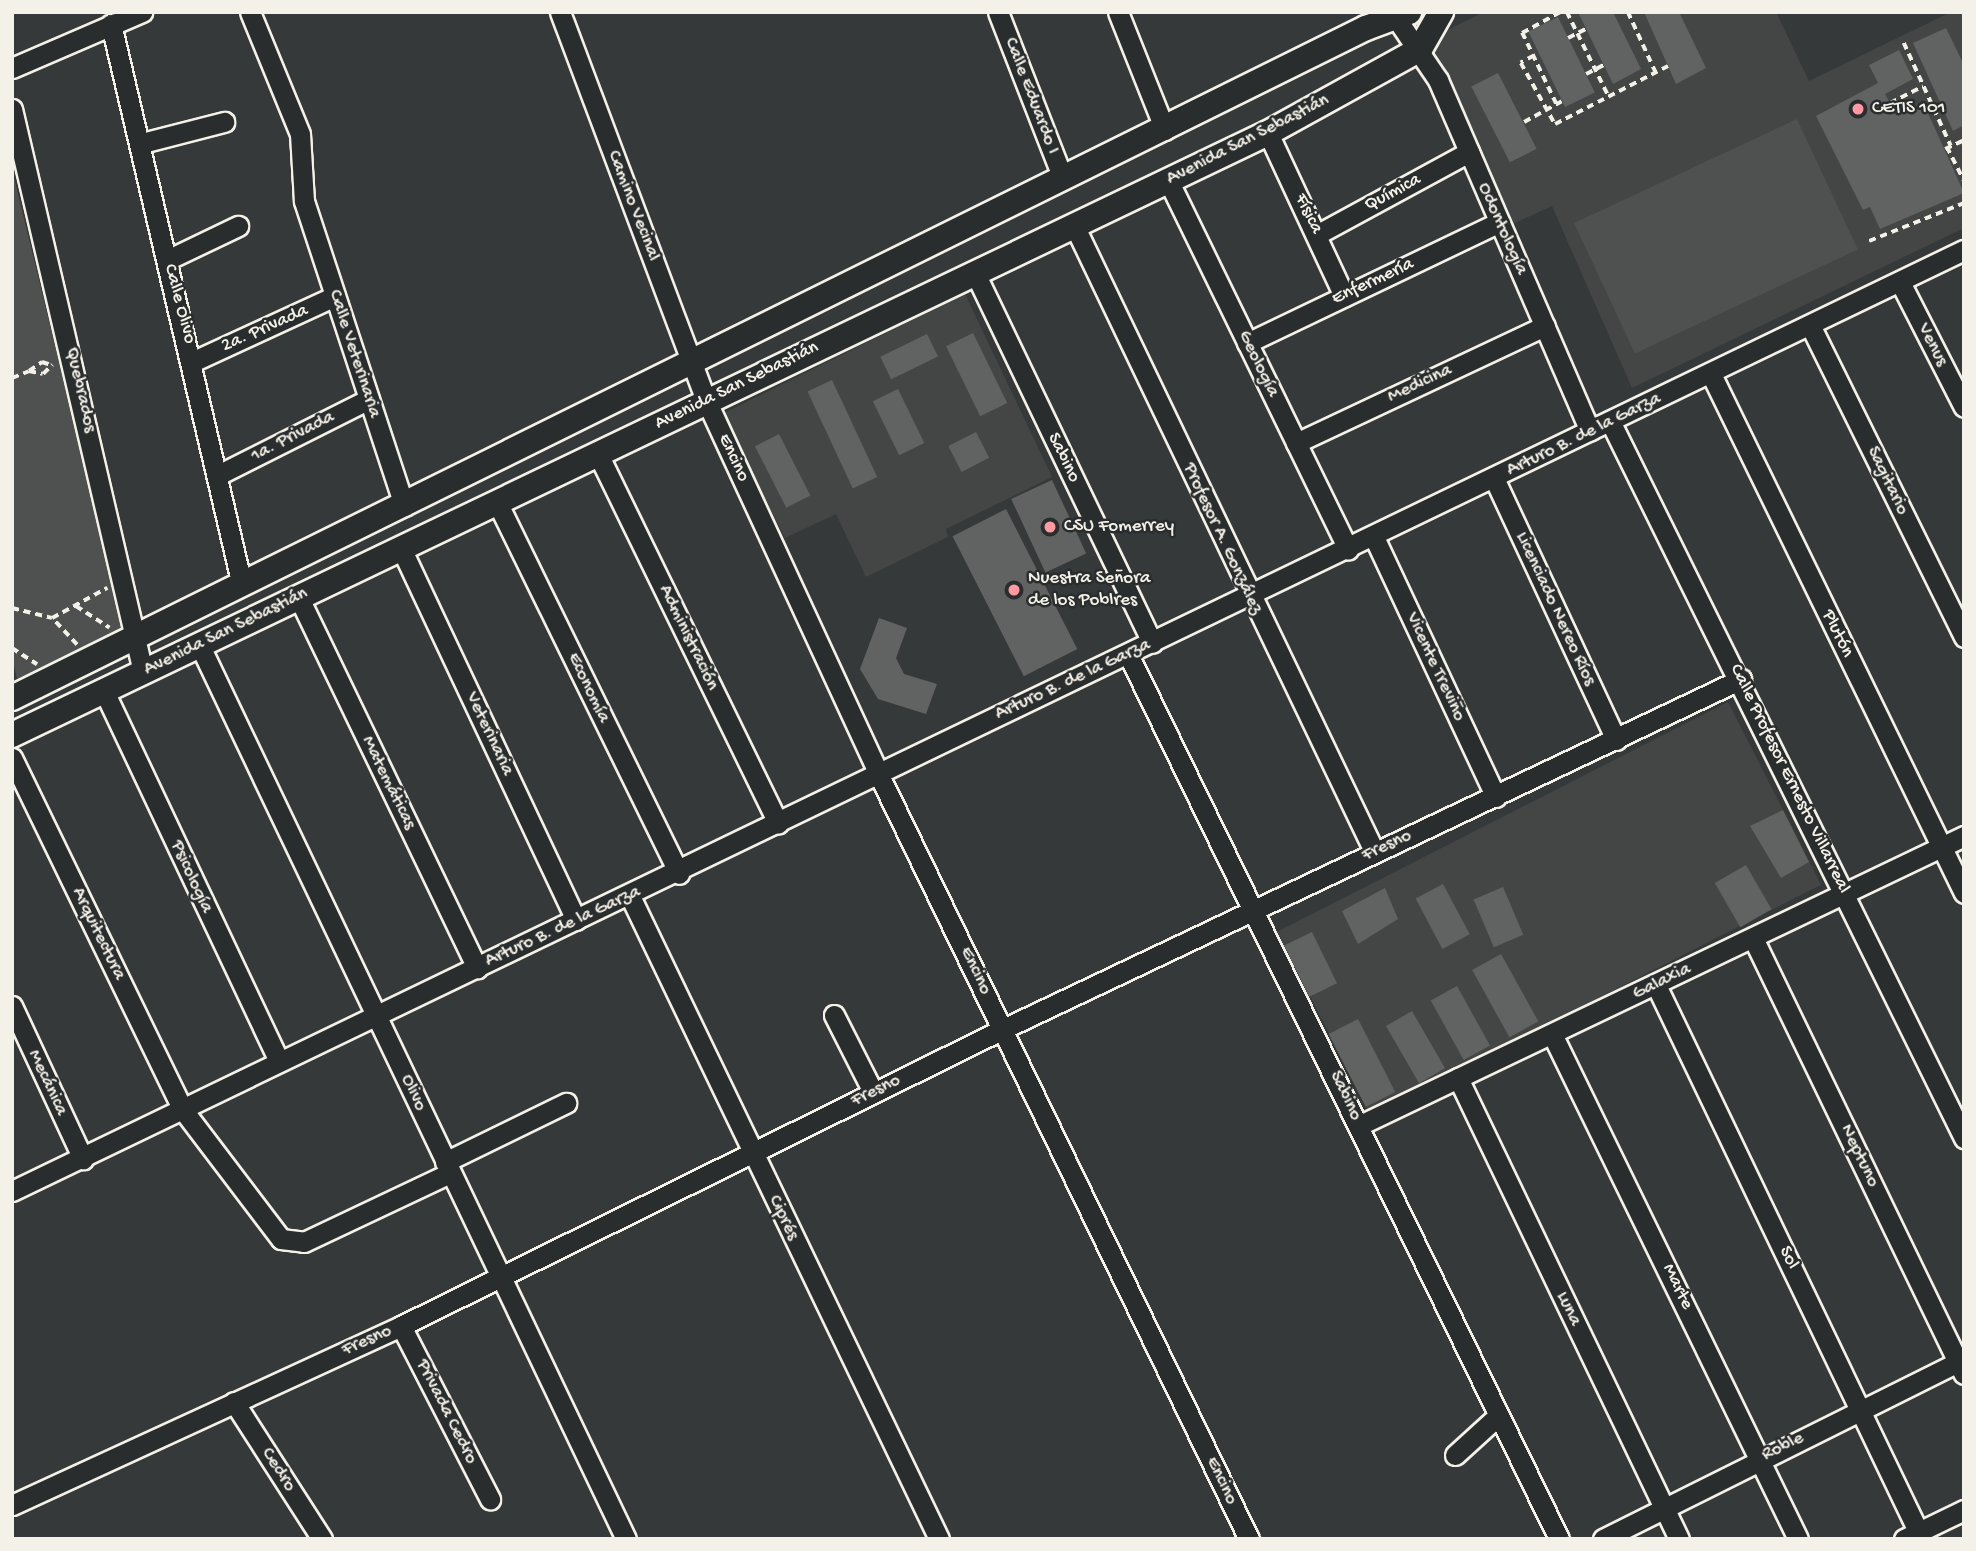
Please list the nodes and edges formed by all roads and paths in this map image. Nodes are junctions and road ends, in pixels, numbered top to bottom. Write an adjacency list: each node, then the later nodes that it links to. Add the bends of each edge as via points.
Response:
1 (142, 12): 10 (street)
2 (250, 12): 51 (street, Calle Veterinaria, via 304,147 304,201)
3 (560, 12): 57 (street, Camino Vecinal)
4 (998, 12): 38 (street, Calle Eduardo I)
5 (1118, 12): 32 (street)
6 (1441, 12): 11 (main road)
7 (1560, 12): 16 (path, via 1522,33)
8 (1567, 12): 13 (path)
9 (1628, 12): 21 (path)
10 (111, 24): 19 (street); 35 (street, Calle Olivo)
11 (1405, 24): 32 (main road, Avenida San Sebastián); 33 (main road, Avenida San Sebastián); 37 (street, Odontología)
12 (1586, 29): 13 (path)
13 (1578, 33): 14 (path); 20 (path)
14 (1568, 38)
15 (1904, 43): 23 (path)
16 (1534, 56): 27 (path); 29 (path, via 1521,63)
17 (1604, 65): 20 (path)
18 (1668, 66): 21 (path)
19 (12, 68)
20 (1596, 69): 22 (path); 24 (path)
21 (1656, 73): 24 (path)
22 (1586, 74)
23 (1923, 86): 26 (path); 36 (path)
24 (1609, 97): 29 (path, via 1555,124)
25 (1562, 101): 27 (path)
26 (1890, 103)
27 (1556, 104): 29 (path)
28 (12, 109): 84 (street, Quebrados)
29 (1547, 110): 31 (path)
30 (224, 122): 35 (street)
31 (1524, 122)
32 (1165, 130): 38 (main road, Avenida San Sebastián)
33 (1268, 133): 39 (main road, Avenida San Sebastián); 45 (street, Física)
34 (1964, 140): 36 (path)
35 (142, 143): 48 (street, Calle Olivo)
36 (1948, 147): 40 (path)
37 (1469, 152): 42 (street, Odontología); 45 (street, Química)
38 (1063, 179): 57 (main road, Avenida San Sebastián)
39 (1168, 180): 43 (main road, Avenida San Sebastián); 55 (street, Geología)
40 (1964, 181)
41 (1964, 203): 46 (path)
42 (1498, 223): 52 (street, Enfermería); 54 (street, Odontología)
43 (1074, 225): 49 (main road, Avenida San Sebastián); 79 (street, Profesor A. González)
44 (238, 226): 48 (street)
45 (1318, 233): 52 (street, Física)
46 (1869, 242)
47 (1964, 250): 50 (street, Arturo B. de la Garza)
48 (167, 261): 56 (street, Calle Olivo)
49 (975, 273): 64 (main road, Avenida San Sebastián); 86 (street, Sabino)
50 (1900, 282): 53 (street, Arturo B. de la Garza); 65 (street, Venus)
51 (335, 296): 56 (street, 2a. Privada); 63 (street, Calle Veterinaria)
52 (1344, 296): 55 (street, Enfermería)
53 (1811, 325): 61 (street, Arturo B. de la Garza); 85 (street, Sagitario)
54 (1545, 326): 67 (street, Odontología); 68 (street, Medicina)
55 (1247, 343): 68 (street, Geología)
56 (194, 361): 70 (street, Calle Olivo)
57 (692, 363): 64 (street, Camino Vecinal); 73 (main road, Avenida San Sebastián)
58 (60, 364): 59 (path)
59 (52, 365): 60 (path, via 42,362); 60 (path, via 43,374)
60 (29, 370): 62 (path)
61 (1711, 374): 66 (street, Arturo B. de la Garza); 103 (street, Plutón)
62 (12, 378)
63 (369, 398): 70 (street, 1a. Privada); 73 (street, Calle Veterinaria)
64 (706, 400): 69 (main road, Avenida San Sebastián); 99 (street, Encino)
65 (1964, 408)
66 (1610, 421): 67 (street, Arturo B. de la Garza); 93 (street, Calle Profesor Ernesto Villarreal)
67 (1590, 431): 71 (street, Arturo B. de la Garza)
68 (1296, 443): 76 (street, Geología)
69 (597, 454): 72 (main road, Avenida San Sebastián); 101 (street, Administración)
70 (218, 475): 78 (street, Calle Olivo)
71 (1494, 478): 74 (street, Arturo B. de la Garza); 97 (street, Licenciado Nereo Ríos)
72 (497, 502): 75 (main road, Avenida San Sebastián); 105 (street, Economía)
73 (404, 506): 78 (main road, Avenida San Sebastián)
74 (1374, 537): 76 (street, Arturo B. de la Garza); 100 (street, Vicente Treviño)
75 (401, 548): 80 (main road, Avenida San Sebastián); 110 (street, Veterinaria)
76 (1348, 548): 79 (street, Arturo B. de la Garza)
77 (113, 583): 81 (path)
78 (242, 585): 84 (main road, Avenida San Sebastián)
79 (1248, 594): 86 (street, Arturo B. de la Garza); 104 (street, Profesor A. González)
80 (299, 598): 87 (main road, Avenida San Sebastián); 112 (street, Matemáticas)
81 (76, 606): 83 (path); 84 (path)
82 (12, 608): 83 (path)
83 (52, 618): 89 (path)
84 (126, 634): 92 (street, Quebrados); 95 (main road, Avenida San Sebastián)
85 (1964, 637)
86 (1152, 643): 90 (street, Arturo B. de la Garza)
87 (200, 646): 92 (main road, Avenida San Sebastián); 116 (street, Olivo)
88 (12, 648): 91 (path)
89 (80, 649)
90 (1129, 654): 99 (street, Arturo B. de la Garza); 109 (street, Sabino)
91 (43, 667)
92 (143, 673): 94 (main road, Avenida San Sebastián)
93 (1741, 679): 97 (street, Fresno); 107 (street, Calle Profesor Ernesto Villarreal)
94 (104, 691): 96 (main road, Avenida San Sebastián); 119 (street, Psicología)
95 (13, 695)
96 (12, 736)
97 (1616, 740): 100 (street, Fresno)
98 (12, 758): 123 (street, Arquitectura)
99 (878, 773): 101 (street, Arturo B. de la Garza); 117 (street, Encino)
100 (1496, 797): 104 (street, Fresno)
101 (778, 823): 105 (street, Arturo B. de la Garza)
102 (1964, 836): 103 (street, Galaxia)
103 (1941, 848): 106 (street, Plutón); 107 (street, Galaxia)
104 (1374, 851): 109 (street, Fresno)
105 (679, 874): 108 (street, Arturo B. de la Garza)
106 (1964, 893)
107 (1844, 895): 111 (street, Galaxia); 125 (street, Calle Profesor Ernesto Villarreal)
108 (630, 896): 110 (street, Arturo B. de la Garza); 126 (street, Ciprés)
109 (1253, 912): 117 (street, Fresno); 124 (street, Sabino)
110 (576, 920): 112 (street, Arturo B. de la Garza)
111 (1753, 938): 113 (street, Galaxia); 132 (street, Neptuno)
112 (477, 968): 116 (street, Arturo B. de la Garza)
113 (1656, 985): 118 (street, Galaxia); 134 (street, Sol)
114 (12, 1006): 127 (street, Mecánica)
115 (834, 1015): 121 (street)
116 (378, 1016): 119 (street, Arturo B. de la Garza); 128 (street, Olivo)
117 (1003, 1029): 121 (street, Fresno); 146 (street, Encino)
118 (1553, 1036): 120 (street, Galaxia); 137 (street, Marte)
119 (279, 1062): 123 (street, Arturo B. de la Garza)
120 (1458, 1079): 124 (street, Galaxia); 140 (street, Luna)
121 (873, 1092): 126 (street, Fresno)
122 (566, 1103): 128 (street)
123 (183, 1110): 127 (street, Arturo B. de la Garza); 128 (street, via 288,1242 304,1241)
124 (1360, 1125): 135 (street, Sabino)
125 (1964, 1138)
126 (752, 1154): 130 (street, Fresno); 145 (street, Ciprés)
127 (83, 1159): 129 (street, Arturo B. de la Garza)
128 (447, 1167): 130 (street, Olivo)
129 (12, 1191)
130 (502, 1277): 131 (street, Fresno); 144 (street, Olivo)
131 (401, 1326): 133 (street, Fresno); 138 (street, Privada Cedro)
132 (1962, 1365): 134 (street, Roble)
133 (234, 1402): 139 (street, Fresno); 143 (street, Cedro)
134 (1861, 1408): 137 (street, Roble); 142 (street, Sol)
135 (1499, 1415): 136 (street); 147 (street, Sabino)
136 (1455, 1455)
137 (1761, 1458): 140 (street, Roble); 150 (street, Marte)
138 (490, 1499)
139 (12, 1505)
140 (1664, 1509): 148 (street, Roble); 149 (street, Luna)
141 (1964, 1510): 142 (street)
142 (1911, 1535)
143 (322, 1539)
144 (626, 1539)
145 (939, 1539)
146 (1249, 1539)
147 (1559, 1539)
148 (1603, 1539)
149 (1679, 1539)
150 (1798, 1539)

